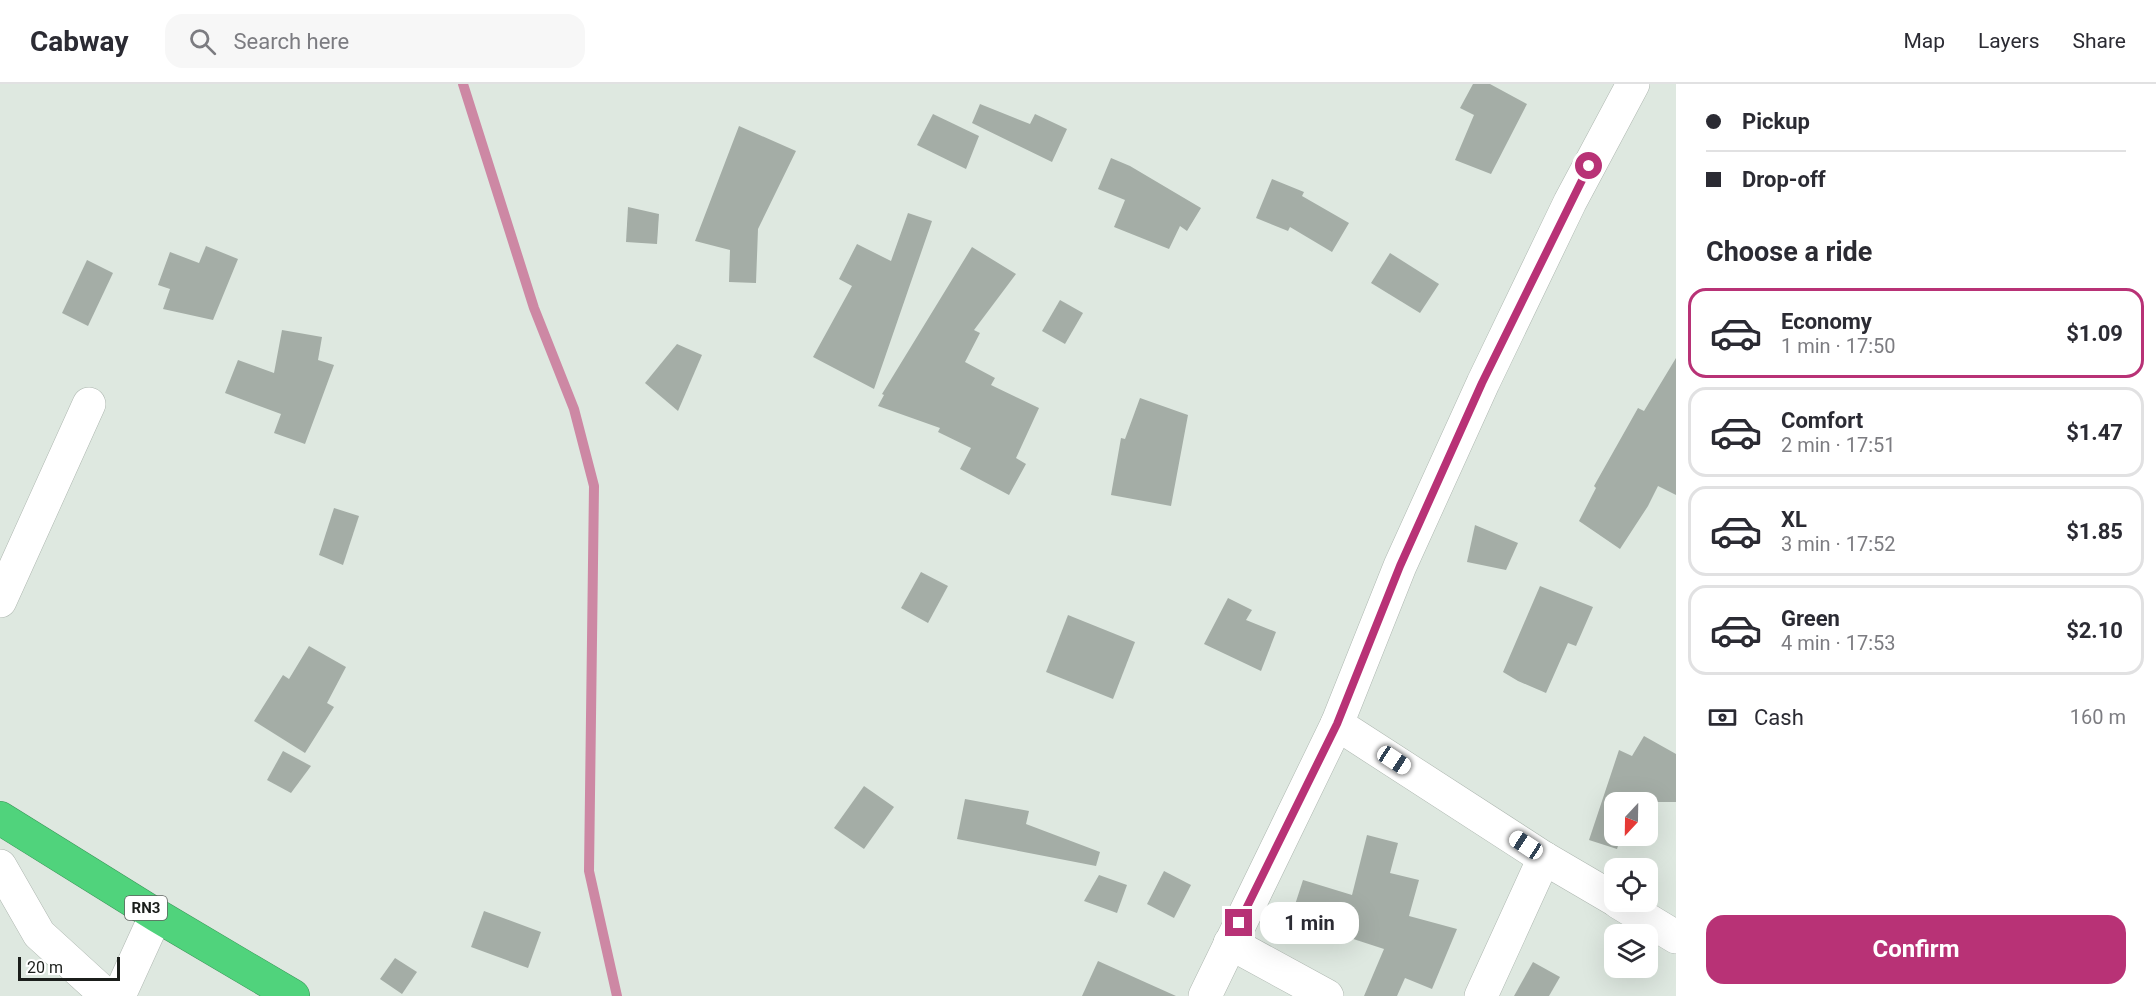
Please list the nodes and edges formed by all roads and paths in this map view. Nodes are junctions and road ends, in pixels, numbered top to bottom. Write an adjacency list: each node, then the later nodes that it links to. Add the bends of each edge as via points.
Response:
1 (1633, 84): 4 (street, via 1570,202 1482,383 1400,566)
2 (89, 404): 3 (street)
3 (0, 602)
4 (1337, 724): 6 (street); 12 (street)
5 (0, 818): 10 (highway, RN3)
6 (1544, 858): 8 (street); 18 (street)
7 (0, 866): 13 (street, via 39,934)
8 (1604, 893)
9 (1636, 912): 11 (street)
10 (156, 915): 14 (street); 15 (highway, RN3)
11 (1676, 936)
12 (1230, 943): 16 (street); 17 (street)
13 (107, 996)
14 (119, 996)
15 (293, 996)
16 (1205, 996)
17 (1327, 996)
18 (1481, 996)

